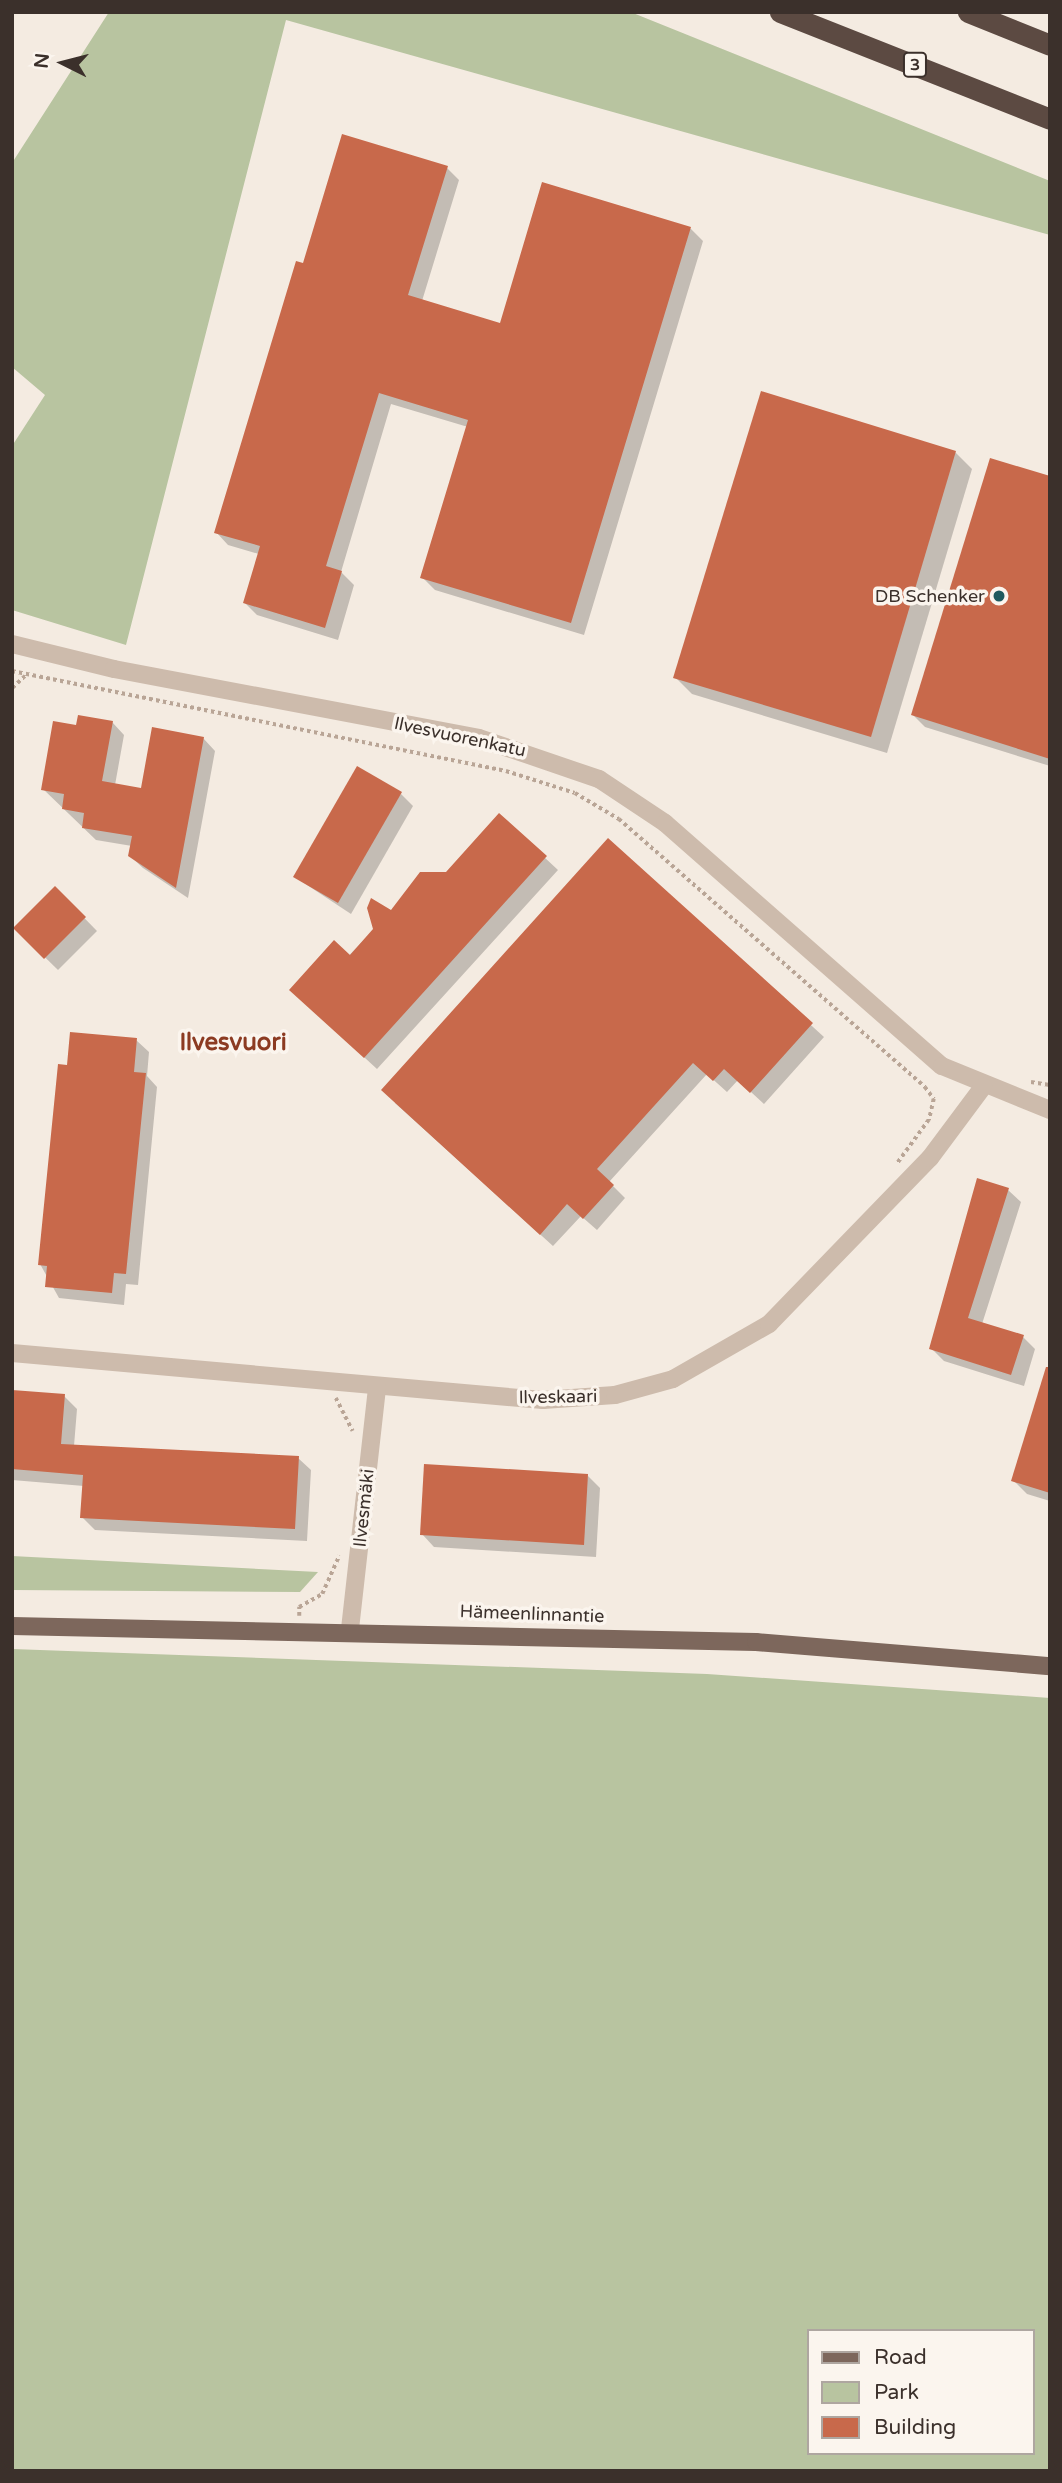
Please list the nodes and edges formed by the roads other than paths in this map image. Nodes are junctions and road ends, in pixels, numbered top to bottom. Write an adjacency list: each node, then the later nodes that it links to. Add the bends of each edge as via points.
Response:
1 (780, 12): 4 (highway, 3)
2 (968, 12): 3 (highway)
3 (1050, 45)
4 (1050, 119)
5 (12, 644): 6 (street, Ilvesvuorenkatu, via 479,738 599,779 665,823 883,1020 942,1066)
6 (983, 1087): 7 (street, Ilvesvuorenkatu); 9 (street, Ilveskaari, via 930,1158 807,1288 726,1353 673,1379 615,1395 543,1401)
7 (1050, 1110)
8 (12, 1353): 9 (street, Ilveskaari)
9 (377, 1388): 11 (street, Ilvesmäki)
10 (12, 1626): 11 (main road, Hämeenlinnantie)
11 (350, 1629): 12 (main road, Hämeenlinnantie, via 756,1642)
12 (1050, 1666)

